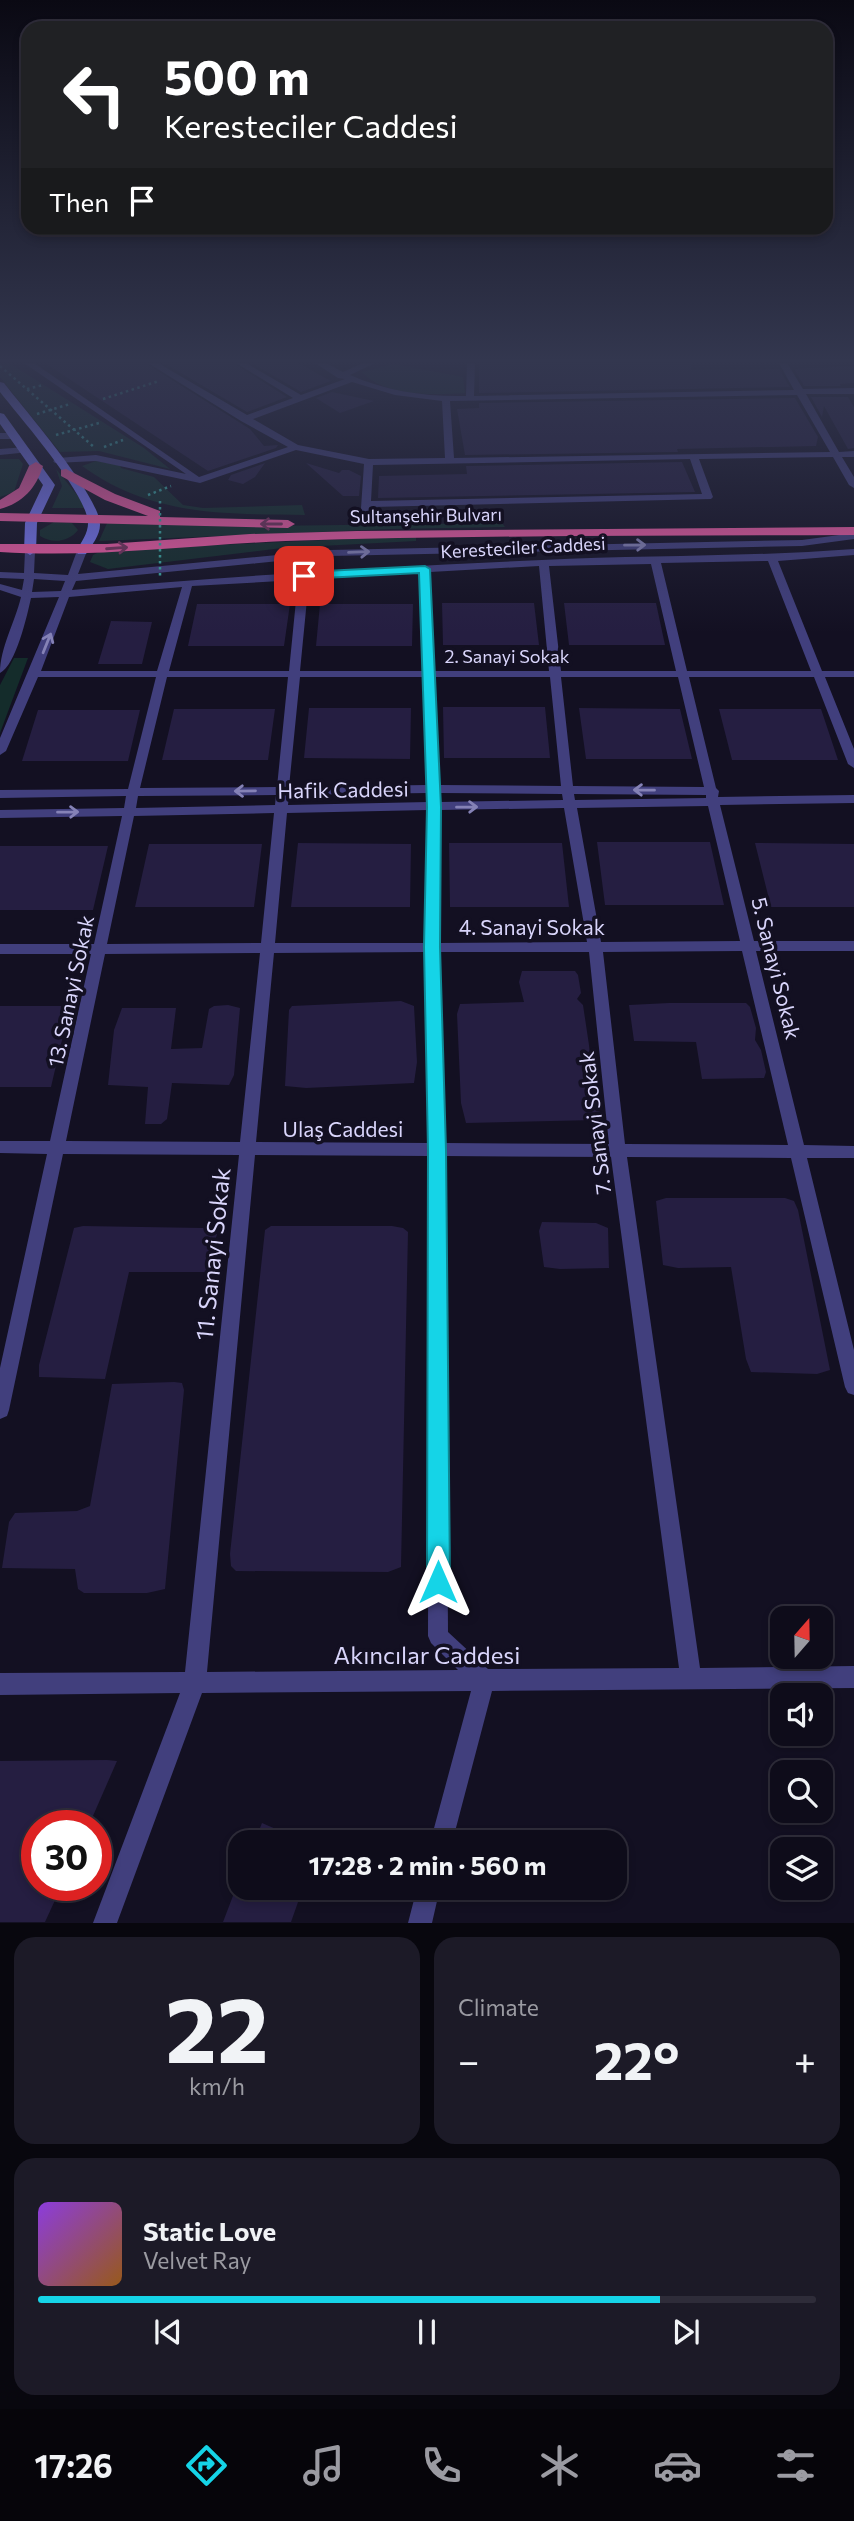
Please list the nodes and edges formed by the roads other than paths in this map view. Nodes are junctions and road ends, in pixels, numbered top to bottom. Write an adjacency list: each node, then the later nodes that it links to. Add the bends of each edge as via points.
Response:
1 (28, 453): 12 (street)
2 (51, 453): 13 (street)
3 (160, 453): 14 (street)
4 (278, 453): 14 (street)
5 (323, 453): 10 (street)
6 (449, 453): 11 (street)
7 (837, 454): 8 (street); 9 (street); 15 (street)
8 (854, 454)
9 (694, 457): 11 (street); 16 (street, via 708,497)
10 (369, 462): 11 (street); 16 (street)
11 (450, 462)
12 (36, 466): 17 (highway, via 30,487); 19 (street, via 49,485)
13 (62, 467): 14 (street, via 96,458); 20 (street); 22 (highway, via 110,497 153,514)
14 (200, 480)
15 (854, 485)
16 (365, 504): 23 (street)
17 (0, 505)
18 (0, 517): 19 (highway, Sultanşehir Bulvarı)
19 (31, 518): 20 (highway, Sultanşehir Bulvarı); 26 (street)
20 (94, 518): 22 (highway, Sultanşehir Bulvarı); 27 (street)
21 (854, 518): 23 (highway, Sultanşehir Bulvarı)
22 (213, 522): 23 (highway, Sultanşehir Bulvarı, one-way to 22)
23 (365, 523)
24 (854, 533): 27 (highway, Sultanşehir Bulvarı, one-way to 24, via 271,538 469,532); 36 (street, one-way to 24, via 328,553 802,543)
25 (0, 548): 26 (highway, Sultanşehir Bulvarı)
26 (30, 551): 27 (highway, Sultanşehir Bulvarı); 35 (street)
27 (82, 551): 36 (street)
28 (854, 552): 29 (street, Keresteciler Caddesi)
29 (772, 558): 30 (street, Keresteciler Caddesi); 50 (street)
30 (655, 559): 31 (street, Keresteciler Caddesi); 46 (street, 5. Sanayi Sokak)
31 (544, 563): 32 (street, Keresteciler Caddesi); 45 (street, 7. Sanayi Sokak)
32 (425, 569): 34 (street, Keresteciler Caddesi); 44 (street)
33 (0, 575): 35 (street)
34 (304, 576): 37 (street, Keresteciler Caddesi); 49 (street, 11. Sanayi Sokak)
35 (31, 577): 36 (street); 40 (street)
36 (71, 578): 39 (street)
37 (188, 583): 39 (street, Keresteciler Caddesi); 48 (street, 13. Sanayi Sokak)
38 (0, 587): 40 (street, Keresteciler Caddesi)
39 (66, 594): 40 (street, Keresteciler Caddesi); 47 (street, one-way to 39)
40 (26, 595): 41 (street)
41 (15, 641): 42 (street); 43 (street)
42 (0, 643)
43 (0, 670)
44 (427, 673): 45 (street, 2. Sanayi Sokak); 49 (street, 2. Sanayi Sokak); 54 (street)
45 (553, 673): 46 (street, 2. Sanayi Sokak); 55 (street, 7. Sanayi Sokak)
46 (682, 673): 50 (street, 2. Sanayi Sokak); 59 (street, 5. Sanayi Sokak)
47 (34, 674): 48 (street, 2. Sanayi Sokak); 52 (street)
48 (162, 674): 49 (street, 2. Sanayi Sokak); 58 (street, 13. Sanayi Sokak)
49 (294, 674): 56 (street, 11. Sanayi Sokak)
50 (820, 674): 51 (street, 2. Sanayi Sokak); 53 (street)
51 (854, 674)
52 (0, 751)
53 (854, 764)
54 (432, 789): 55 (street, Hafik Caddesi); 56 (street, Hafik Caddesi); 62 (street)
55 (567, 789): 59 (street, Hafik Caddesi, one-way to 55); 61 (street, 7. Sanayi Sokak)
56 (284, 790): 58 (street, Hafik Caddesi, one-way to 58); 63 (street, 11. Sanayi Sokak)
57 (0, 793): 58 (street, Hafik Caddesi)
58 (133, 793): 64 (street, 13. Sanayi Sokak)
59 (714, 796): 60 (street, Hafik Caddesi); 61 (street, Hafik Caddesi); 66 (street, 5. Sanayi Sokak)
60 (854, 799)
61 (572, 805): 62 (street, Hafik Caddesi, one-way to 61); 67 (street, 7. Sanayi Sokak)
62 (434, 807): 63 (street, Hafik Caddesi); 69 (street)
63 (280, 809): 64 (street, Hafik Caddesi); 71 (street, 11. Sanayi Sokak)
64 (129, 810): 65 (street, Hafik Caddesi, one-way to 64); 72 (street, 13. Sanayi Sokak)
65 (0, 814)
66 (749, 945): 67 (street, 4. Sanayi Sokak); 68 (street, 4. Sanayi Sokak); 77 (street, 5. Sanayi Sokak)
67 (595, 946): 69 (street, 4. Sanayi Sokak); 78 (street, 7. Sanayi Sokak)
68 (854, 946)
69 (432, 947): 71 (street, 4. Sanayi Sokak); 76 (street)
70 (0, 949): 72 (street, 4. Sanayi Sokak)
71 (265, 949): 72 (street, 4. Sanayi Sokak); 75 (street, 11. Sanayi Sokak)
72 (100, 950): 74 (street, 13. Sanayi Sokak)
73 (0, 1147): 74 (street, Ulaş Caddesi)
74 (58, 1148): 75 (street, Ulaş Caddesi); 81 (street, 13. Sanayi Sokak)
75 (246, 1149): 76 (street, Ulaş Caddesi); 85 (street, 11. Sanayi Sokak)
76 (437, 1150): 78 (street, Ulaş Caddesi); 84 (street, via 438,1636)
77 (799, 1150): 78 (street, Ulaş Caddesi); 79 (street, Ulaş Caddesi); 80 (street, 5. Sanayi Sokak)
78 (618, 1151): 83 (street, 7. Sanayi Sokak)
79 (854, 1152)
80 (854, 1387)
81 (0, 1410)
82 (854, 1677): 83 (street, Akıncılar Caddesi)
83 (691, 1678): 84 (street, Akıncılar Caddesi)
84 (484, 1680): 85 (street, Akıncılar Caddesi); 87 (street)
85 (195, 1682): 86 (street, Akıncılar Caddesi); 89 (street, 11. Sanayi Sokak)
86 (0, 1684)
87 (444, 1830)
88 (426, 1900): 90 (street)
89 (105, 1923)
90 (420, 1923)

